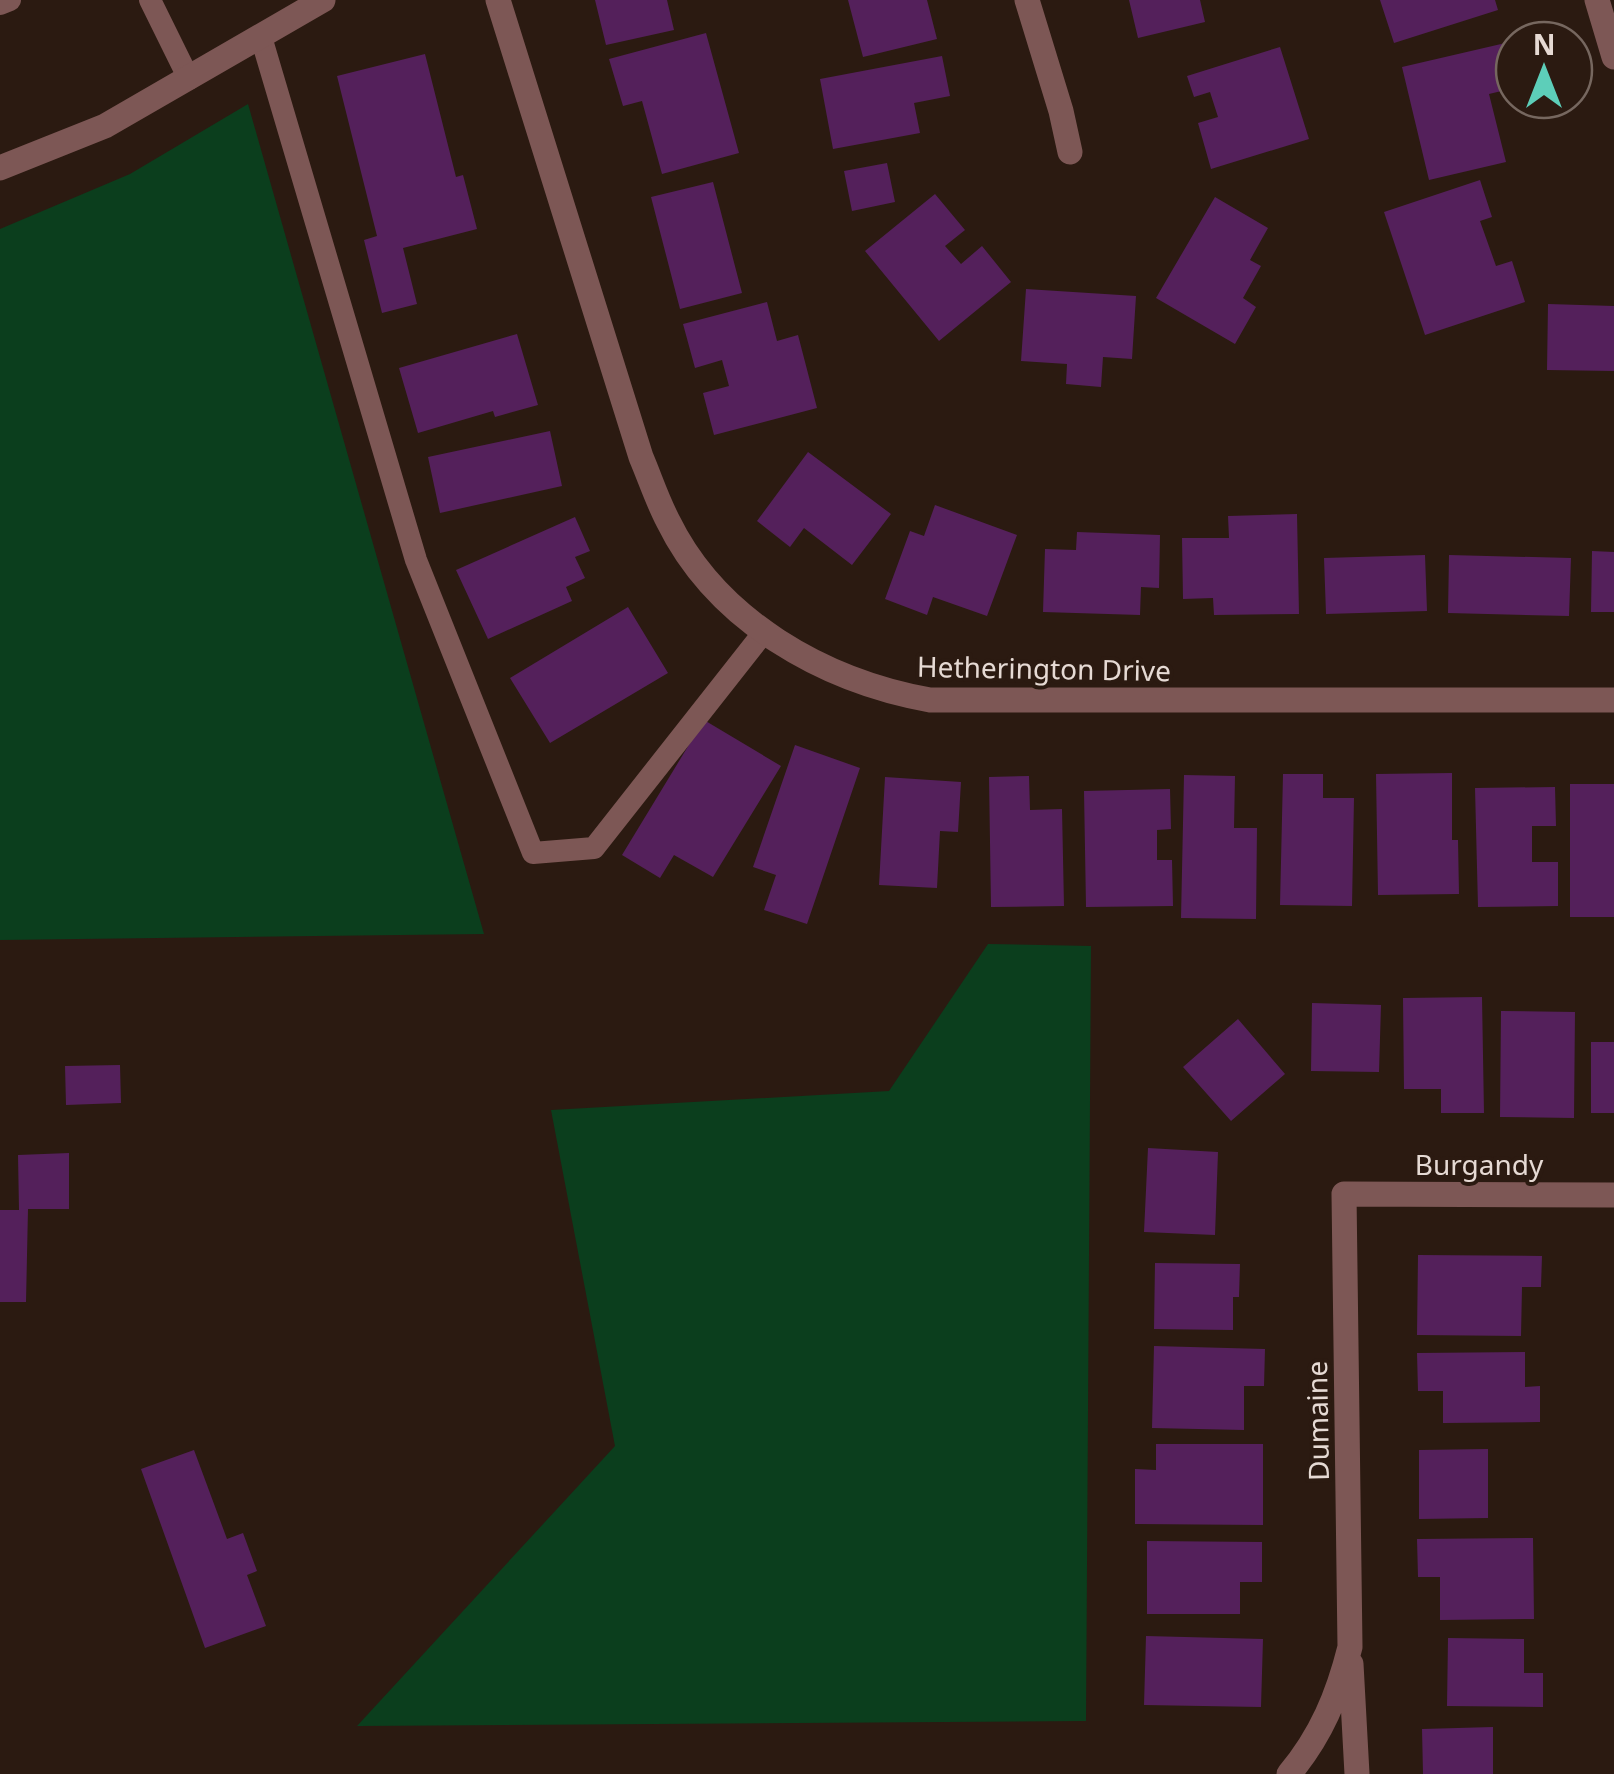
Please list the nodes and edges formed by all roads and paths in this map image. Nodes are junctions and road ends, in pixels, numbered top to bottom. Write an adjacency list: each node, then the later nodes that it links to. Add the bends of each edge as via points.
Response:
1 (10, 0): 7 (lane)
2 (150, 0): 10 (lane)
3 (323, 0): 8 (street)
4 (498, 0): 13 (street, Hetherington Drive, via 669,524 710,584)
5 (1026, 0): 11 (street)
6 (1596, 0): 9 (street)
7 (0, 4)
8 (261, 37): 10 (street); 13 (lane, via 416,560 533,854 594,848)
9 (1614, 57)
10 (189, 79): 12 (street, via 105,126)
11 (1070, 152)
12 (0, 168)
13 (764, 632): 14 (street, Hetherington Drive, via 842,676 930,700)
14 (1614, 700)
15 (1344, 1194): 16 (street, Burgandy); 17 (street, Dumaine)
16 (1614, 1195)
17 (1350, 1647): 18 (street, Dumaine, via 1322,1729); 19 (street, Dumaine)
18 (1288, 1774)
19 (1357, 1774)

